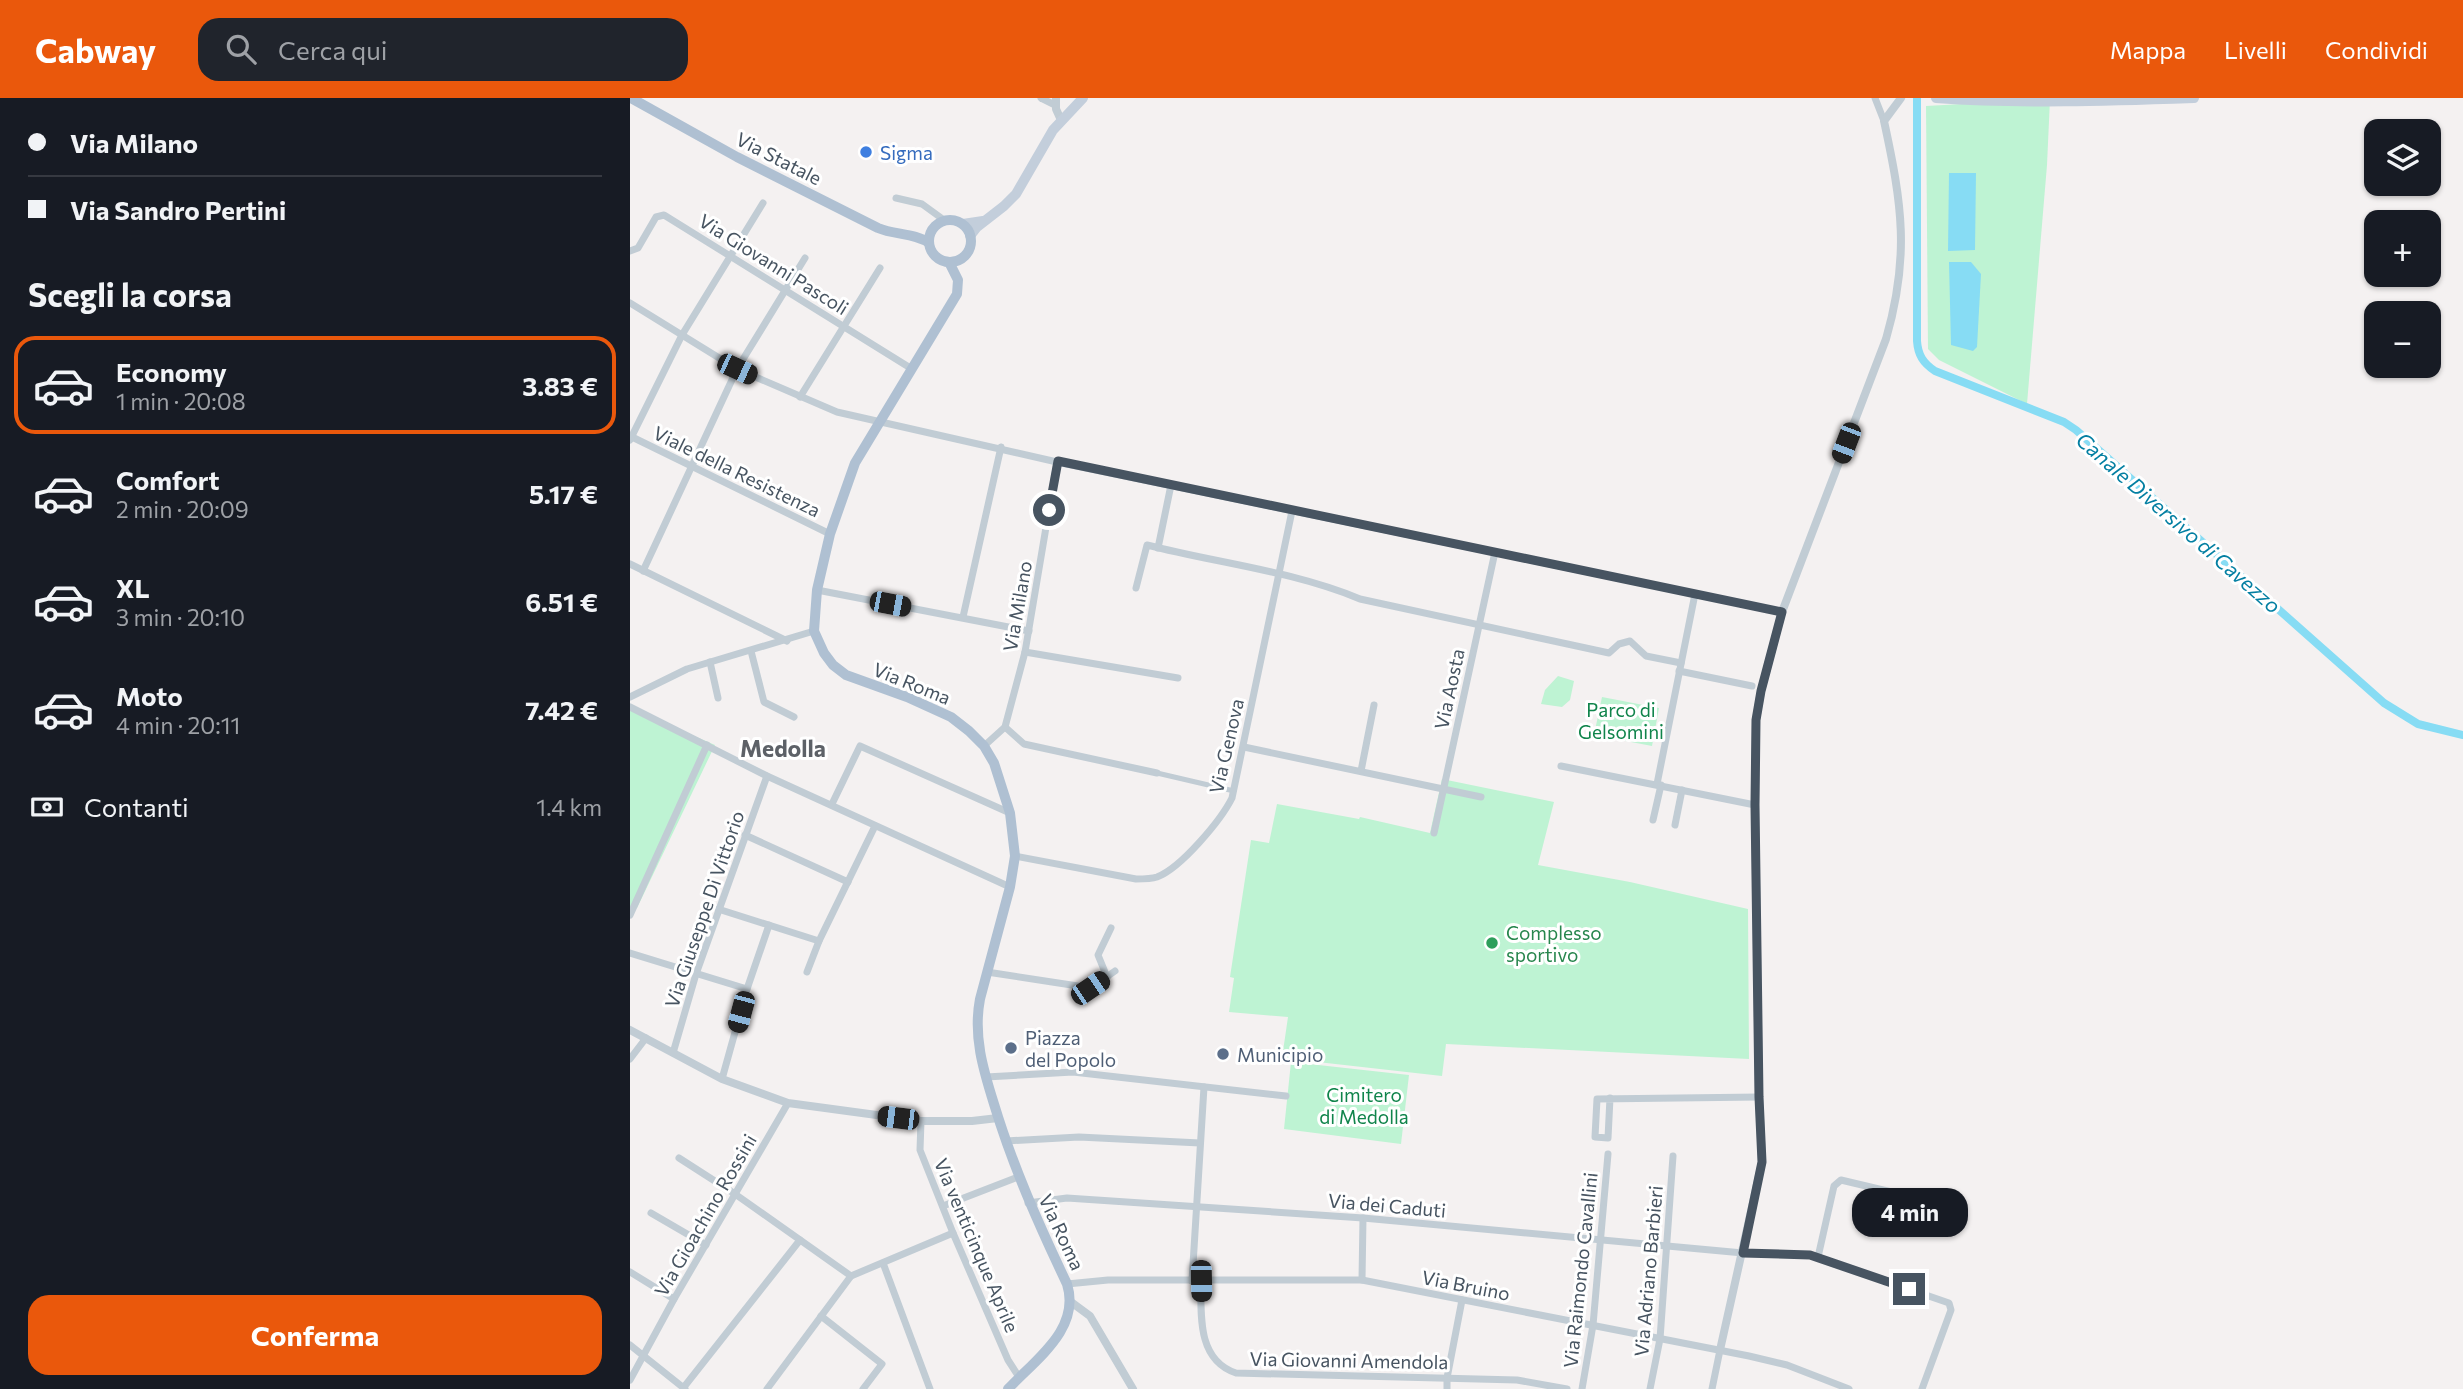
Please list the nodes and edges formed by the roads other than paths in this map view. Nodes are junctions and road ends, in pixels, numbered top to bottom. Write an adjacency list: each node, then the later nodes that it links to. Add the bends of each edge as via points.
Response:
1 (631, 98): 20 (main road, Via Statale, via 878,228)
2 (1041, 98): 9 (street)
3 (1083, 98): 11 (main road)
4 (1891, 98): 10 (street)
5 (1901, 98): 10 (street)
6 (1936, 98): 7 (main road, via 1999,102)
7 (2194, 98)
8 (1879, 100): 12 (street)
9 (1055, 101): 11 (street)
10 (1891, 108): 12 (street)
11 (1061, 120): 16 (main road, via 1016,194)
12 (1884, 121): 52 (street, via 1901,221 1899,287 1886,339)
13 (896, 198): 15 (street, via 922,204)
14 (763, 203): 23 (street)
15 (944, 220): 17 (main road); 18 (main road)
16 (984, 221): 17 (main road); 19 (main road)
17 (963, 224): 19 (main road)
18 (933, 229): 20 (main road); 21 (main road)
19 (970, 236): 24 (main road)
20 (915, 237): 21 (main road, Via Statale)
21 (929, 243): 26 (main road, via 936,256)
22 (630, 251): 23 (street, Via Giovanni Pascoli, via 638,248 660,214)
23 (732, 256): 29 (street, Via Giovanni Pascoli); 32 (street)
24 (963, 257): 26 (main road); 28 (main road)
25 (805, 258): 29 (street)
26 (949, 262): 28 (main road)
27 (880, 268): 31 (street)
28 (957, 276): 34 (main road, via 957,294)
29 (785, 288): 31 (street, Via Giovanni Pascoli); 33 (street)
30 (630, 303): 32 (street)
31 (844, 326): 34 (street, Via Giovanni Pascoli); 35 (street)
32 (682, 335): 33 (street); 37 (street)
33 (737, 369): 35 (street); 40 (street)
34 (912, 369): 36 (main road)
35 (800, 397): 36 (street)
36 (879, 422): 38 (street); 43 (main road, via 855,463)
37 (631, 438): 40 (street, Viale della Resistenza)
38 (1001, 447): 39 (street); 53 (street)
39 (1058, 461): 41 (street); 56 (street, Via Milano)
40 (691, 465): 43 (street, Viale della Resistenza); 47 (street)
41 (1171, 485): 42 (street); 44 (street)
42 (1293, 511): 45 (street); 48 (street, Via Genova)
43 (830, 534): 50 (main road)
44 (1158, 548): 48 (street); 49 (street, via 1147,545)
45 (1494, 552): 51 (street); 54 (street, Via Aosta)
46 (630, 564): 47 (street)
47 (643, 571): 57 (street)
48 (1280, 575): 54 (street); 72 (street, Via Genova)
49 (1136, 589)
50 (817, 590): 53 (street); 55 (main road)
51 (1695, 594): 52 (street); 61 (street)
52 (1782, 612): 83 (street, via 1756,720)
53 (963, 617): 56 (street)
54 (1479, 626): 61 (street, via 1609,653 1630,641 1646,656); 78 (street, Via Aosta)
55 (814, 631): 57 (street); 71 (main road, Via Roma, via 824,653 846,675 931,707)
56 (1029, 631): 59 (street, Via Milano)
57 (788, 641): 58 (street)
58 (751, 651): 60 (street); 68 (street, via 764,702)
59 (1026, 652): 62 (street); 69 (street, Via Milano)
60 (710, 662): 64 (street); 65 (street)
61 (1680, 667): 63 (street); 77 (street)
62 (1178, 678)
63 (1752, 686)
64 (630, 697)
65 (718, 698)
66 (1374, 705): 74 (street)
67 (630, 707): 70 (street)
68 (794, 717)
69 (1004, 727): 71 (street); 75 (street, via 1024,744)
70 (707, 745): 76 (street); 94 (street)
71 (984, 746): 84 (main road, Via Roma)
72 (1244, 747): 74 (street); 80 (street, Via Genova)
73 (1561, 766): 77 (street)
74 (1361, 771): 78 (street)
75 (1157, 773): 80 (street)
76 (768, 776): 82 (street); 89 (street, Via Giuseppe Di Vittorio)
77 (1659, 785): 79 (street); 85 (street)
78 (1443, 789): 81 (street); 88 (street, Via Aosta)
79 (1682, 790): 83 (street); 86 (street)
80 (1234, 791): 90 (street, Via Genova, via 1228,806 1185,858 1155,878 1136,879)
81 (1481, 797)
82 (832, 804): 84 (street, via 860,746); 87 (street)
83 (1755, 805): 113 (street)
84 (1010, 813): 90 (main road, Via Roma)
85 (1653, 820)
86 (1675, 825)
87 (875, 826): 91 (street); 92 (street)
88 (1434, 833)
89 (745, 835): 91 (street); 93 (street, Via Giuseppe Di Vittorio)
90 (1014, 856): 92 (main road, Via Roma)
91 (848, 882): 97 (street)
92 (1010, 887): 101 (main road, Via Roma)
93 (718, 909): 95 (street); 102 (street, Via Giuseppe Di Vittorio)
94 (630, 915)
95 (769, 925): 97 (street); 104 (street)
96 (1111, 928): 103 (street, via 1098,955)
97 (819, 941): 100 (street)
98 (630, 953): 102 (street)
99 (1115, 971): 103 (street)
100 (807, 972)
101 (987, 972): 103 (street, via 1090,988); 109 (main road, Via Roma, via 976,1018)
102 (696, 974): 104 (street); 107 (street, Via Giuseppe Di Vittorio)
103 (1108, 977)
104 (747, 989): 110 (street)
105 (630, 1030): 106 (street)
106 (646, 1038): 107 (street); 108 (street)
107 (673, 1053): 110 (street)
108 (630, 1059)
109 (986, 1077): 111 (street, via 1073,1072); 116 (main road, Via Roma)
110 (722, 1079): 115 (street)
111 (1204, 1087): 112 (street); 119 (street)
112 (1286, 1096)
113 (1759, 1097): 114 (street); 136 (street, via 1762,1162)
114 (1610, 1098): 114 (street, via 1597,1099 1595,1137 1608,1138)
115 (788, 1103): 117 (street); 124 (street, Via Gioachino Rossini)
116 (998, 1118): 117 (street); 118 (main road, Via Roma)
117 (921, 1121): 127 (street, Via venticinque Aprile, via 920,1150)
118 (1006, 1141): 119 (street, via 1079,1137); 123 (main road, Via Roma)
119 (1200, 1143): 128 (street)
120 (1608, 1154): 132 (street, Via Raimondo Cavallini)
121 (1673, 1156): 135 (street, Via Adriano Barbieri)
122 (679, 1158): 124 (street)
123 (1018, 1177): 126 (main road, Via Roma); 127 (street)
124 (735, 1194): 133 (street); 134 (street, Via Gioachino Rossini)
125 (1921, 1199): 137 (street, via 1841,1180 1834,1186)
126 (1028, 1203): 128 (street, Via dei Caduti, via 1067,1198); 144 (main road, Via Roma)
127 (943, 1206): 131 (street, Via venticinque Aprile)
128 (1196, 1208): 130 (street, Via dei Caduti); 142 (street)
129 (651, 1213): 134 (street)
130 (1363, 1218): 132 (street, Via dei Caduti); 141 (street)
131 (953, 1233): 138 (street); 154 (street, Via venticinque Aprile)
132 (1601, 1239): 135 (street, Via dei Caduti); 149 (street, Via Raimondo Cavallini)
133 (800, 1240): 140 (street); 157 (street)
134 (706, 1245): 145 (street, Via Gioachino Rossini)
135 (1668, 1245): 136 (street, Via dei Caduti); 150 (street, Via Adriano Barbieri)
136 (1743, 1253): 137 (street, Via dei Caduti); 152 (street)
137 (1818, 1257): 169 (street, Via dei Caduti, via 1949,1303 1951,1310)
138 (883, 1263): 140 (street); 160 (street)
139 (630, 1272): 145 (street)
140 (850, 1276): 148 (street)
141 (1362, 1280): 143 (street, Via Bruino); 146 (street, Via Bruino)
142 (1192, 1281): 143 (street, Via Bruino); 144 (street, Via Bruino)
143 (1201, 1281): 155 (street, Via Giovanni Amendola, via 1204,1335 1224,1369 1249,1374)
144 (1068, 1284): 147 (main road, Via Roma)
145 (674, 1299): 153 (street, Via Gioachino Rossini)
146 (1462, 1300): 149 (street, Via Bruino); 155 (street)
147 (1071, 1302): 154 (main road, via 1067,1323); 162 (street, via 1090,1316)
148 (821, 1316): 158 (street); 159 (street, via 882,1364)
149 (1593, 1325): 150 (street, Via Bruino); 165 (street, Via Raimondo Cavallini)
150 (1660, 1339): 152 (street, Via Bruino); 166 (street, Via Adriano Barbieri)
151 (630, 1345): 153 (street)
152 (1720, 1350): 167 (street); 168 (street, Via Bruino, via 1787,1365)
153 (644, 1355): 156 (street, Via Gioachino Rossini); 157 (street)
154 (1019, 1377): 161 (main road)
155 (1447, 1378): 163 (street); 164 (street, Via Giovanni Amendola, via 1517,1380)
156 (630, 1380)
157 (685, 1388)
158 (767, 1389)
159 (863, 1389)
160 (930, 1389)
161 (1009, 1389)
162 (1133, 1389)
163 (1447, 1389)
164 (1567, 1389)
165 (1582, 1389)
166 (1650, 1389)
167 (1712, 1389)
168 (1849, 1389)
169 (1922, 1389)

